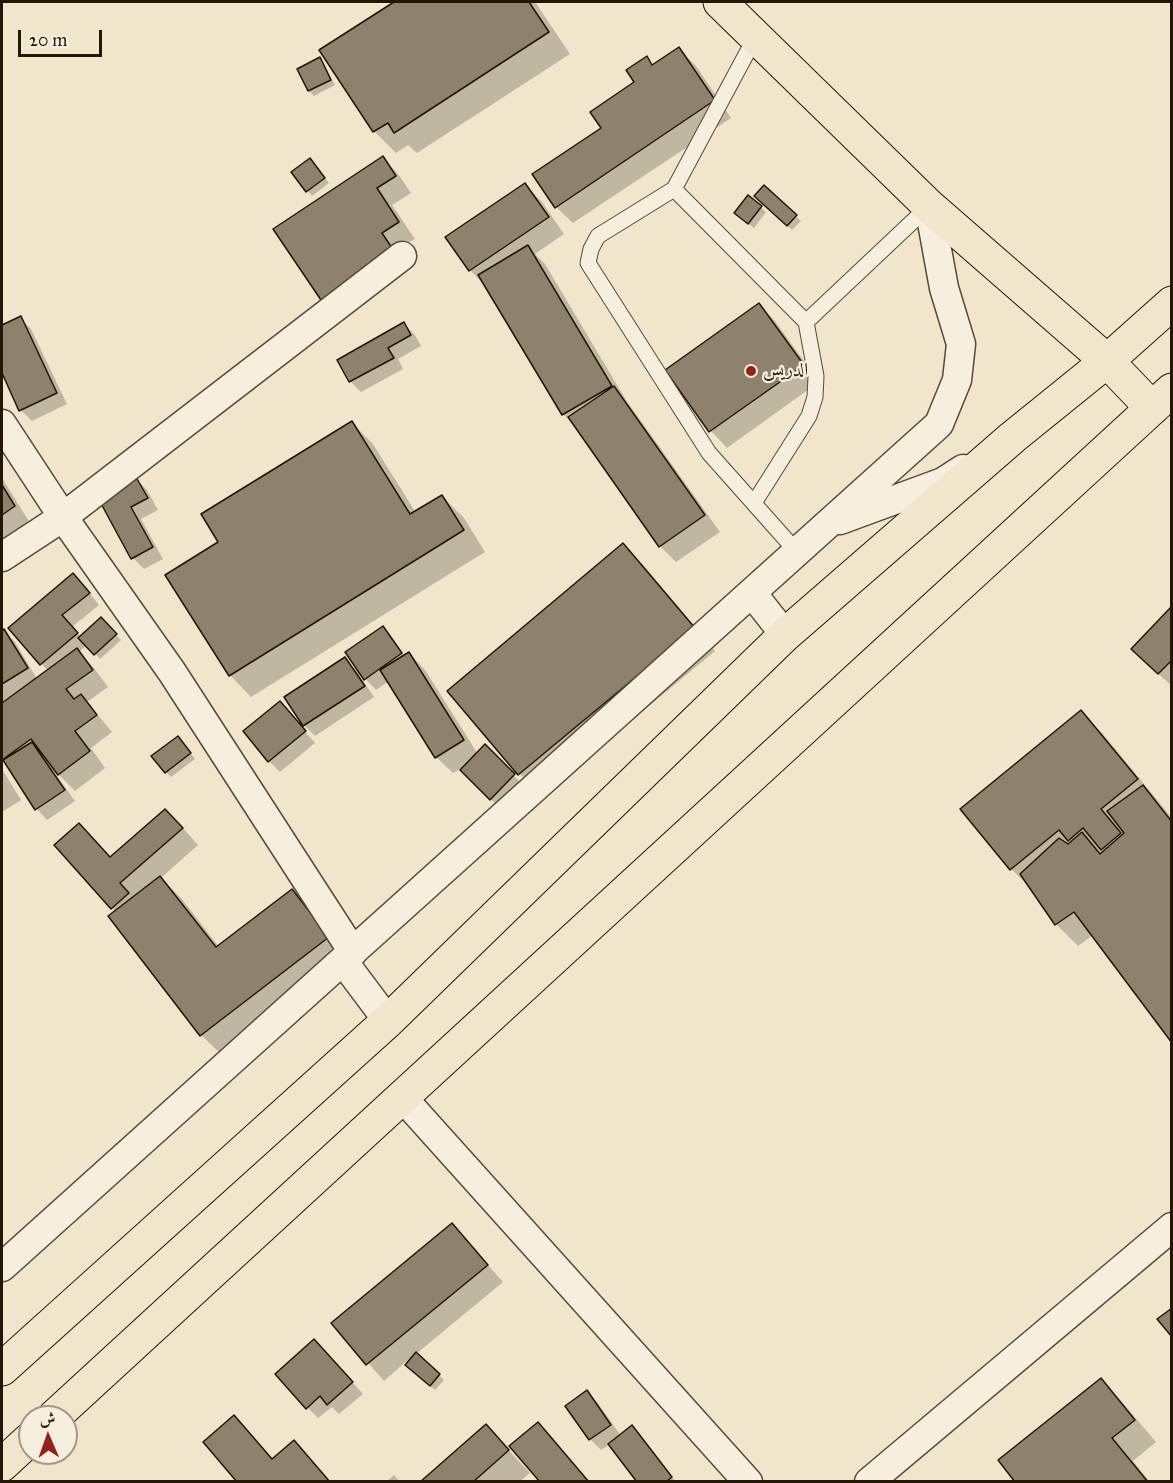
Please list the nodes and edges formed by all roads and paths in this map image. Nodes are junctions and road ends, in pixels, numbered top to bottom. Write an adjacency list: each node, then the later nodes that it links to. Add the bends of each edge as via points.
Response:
1 (720, 2): 2 (main road)
2 (756, 36): 3 (lane); 4 (main road)
3 (674, 189): 7 (lane); 12 (lane, via 598,236 588,263 709,453)
4 (929, 206): 7 (lane); 8 (main road); 14 (street, via 944,288 961,344 957,380 939,424)
5 (402, 256): 13 (street)
6 (1172, 303): 8 (main road)
7 (806, 322): 12 (lane, via 816,376 815,397 809,416)
8 (1107, 361): 9 (main road); 11 (main road)
9 (1165, 407): 21 (main road)
10 (2, 424): 13 (street)
11 (1013, 437): 14 (street, via 943,482); 18 (main road)
12 (754, 503): 15 (lane)
13 (63, 517): 16 (street); 19 (street, via 172,672)
14 (829, 524): 15 (street)
15 (797, 552): 17 (street)
16 (2, 557)
17 (752, 593): 18 (street); 19 (street)
18 (785, 635): 20 (main road)
19 (348, 956): 20 (street); 23 (street)
20 (388, 1021): 24 (main road)
21 (402, 1097): 25 (main road); 28 (street)
22 (1172, 1227): 29 (street)
23 (2, 1267)
24 (2, 1369)
25 (67, 1405)
26 (18, 1450): 27 (main road)
27 (2, 1465)
28 (747, 1482)
29 (869, 1482)

